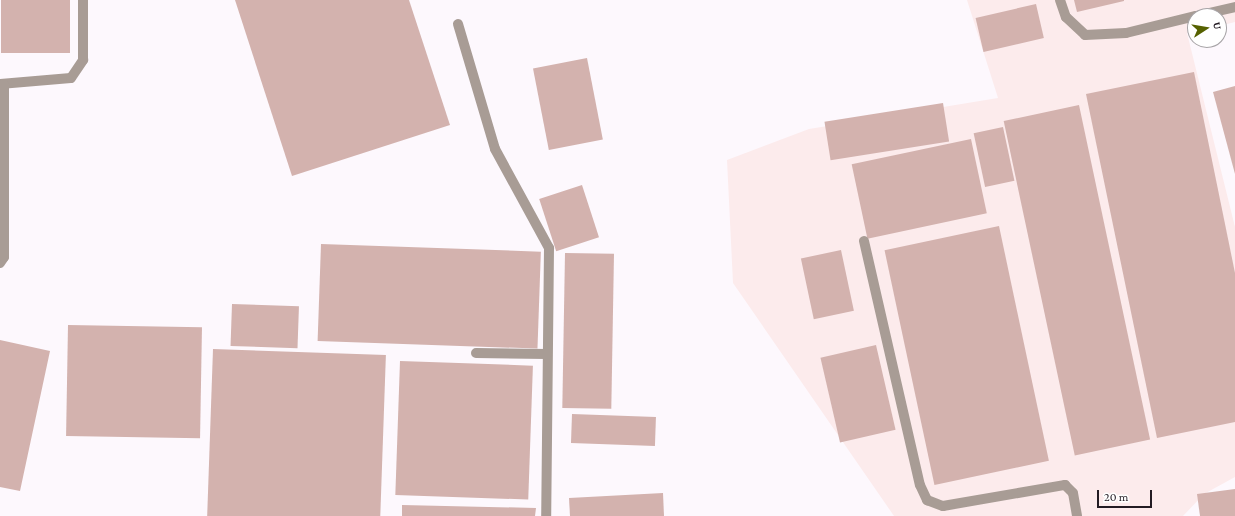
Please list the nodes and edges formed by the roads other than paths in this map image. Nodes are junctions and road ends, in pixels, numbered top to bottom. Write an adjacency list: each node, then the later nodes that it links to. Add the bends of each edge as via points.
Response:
1 (83, 0): 5 (lane, via 83,60 71,78)
2 (1060, 0): 3 (lane, via 1066,17 1085,35 1126,33)
3 (1187, 18)
4 (458, 24): 9 (lane, via 495,149 548,248)
5 (2, 84): 7 (lane, via 4,257)
6 (864, 240): 11 (lane, via 920,485 927,500 943,506 1065,485 1073,493)
7 (0, 263)
8 (476, 353): 9 (lane)
9 (547, 354): 10 (lane)
10 (546, 516)
11 (1077, 516)

